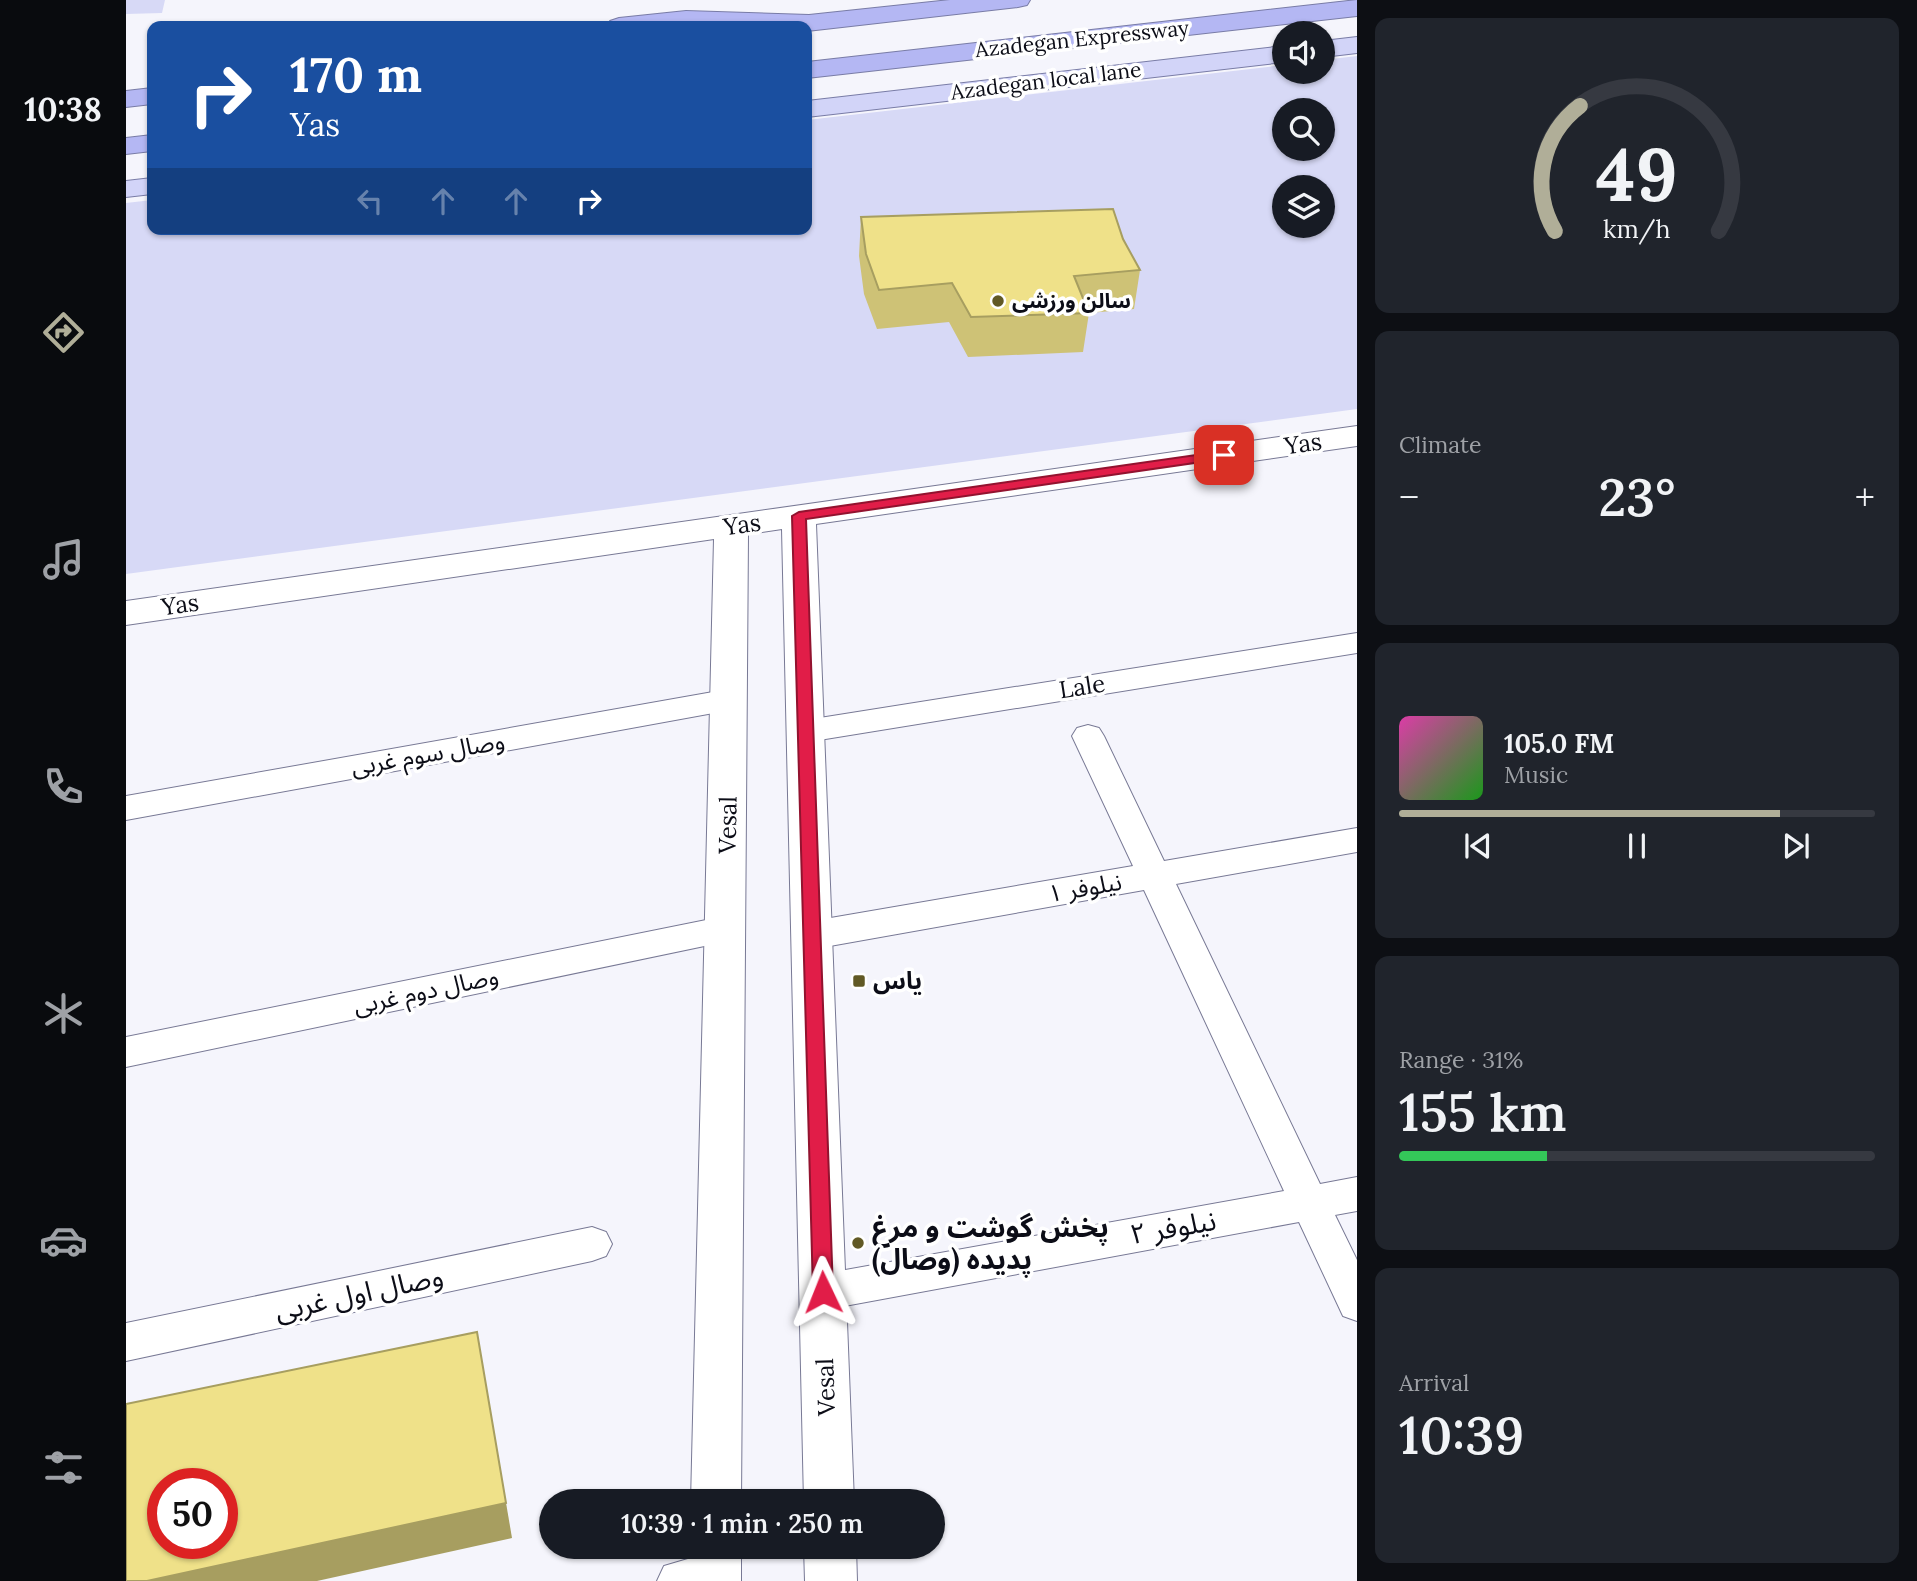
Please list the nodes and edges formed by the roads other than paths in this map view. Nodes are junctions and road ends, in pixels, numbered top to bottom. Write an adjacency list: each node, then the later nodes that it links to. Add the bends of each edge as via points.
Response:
1 (1018, 0): 6 (highway, Azadegan Expressway)
2 (1357, 8): 11 (highway, Azadegan Expressway)
3 (667, 21): 4 (highway)
4 (774, 21)
5 (812, 22): 6 (highway)
6 (818, 22): 7 (highway, Azadegan Expressway)
7 (812, 23)
8 (1357, 45): 9 (main road)
9 (1335, 48)
10 (1272, 55): 16 (main road, Azadegan local lane)
11 (812, 69)
12 (147, 77): 13 (highway)
13 (126, 79)
14 (147, 97): 15 (highway)
15 (126, 99)
16 (812, 108)
17 (147, 144): 18 (highway)
18 (126, 146)
19 (147, 187): 20 (main road)
20 (126, 189)
21 (1357, 436): 22 (main road, Yas)
22 (799, 516): 23 (main road, Yas); 27 (main road, Vesal)
23 (731, 526): 24 (main road, Yas); 26 (main road, Vesal)
24 (126, 613)
25 (1357, 643): 27 (street, Lale)
26 (730, 700): 29 (street, وصال سوم غربی); 32 (main road, Vesal)
27 (807, 731): 33 (main road, Vesal)
28 (1088, 736): 31 (street)
29 (126, 808)
30 (1357, 840): 31 (street, نیلوفر ۱)
31 (1156, 876): 33 (street, نیلوفر ۱); 36 (street)
32 (726, 929): 34 (street, وصال دوم غربی); 41 (main road, Vesal)
33 (813, 935): 38 (main road, Vesal)
34 (126, 1052)
35 (1357, 1194): 36 (street, نیلوفر ۲)
36 (1309, 1202): 38 (street, نیلوفر ۲); 39 (street)
37 (592, 1244): 40 (street, وصال اول غربی)
38 (823, 1292): 42 (main road, Vesal)
39 (1357, 1303)
40 (126, 1342)
41 (716, 1489)
42 (829, 1489)
43 (830, 1559): 44 (main road)
44 (831, 1581)

